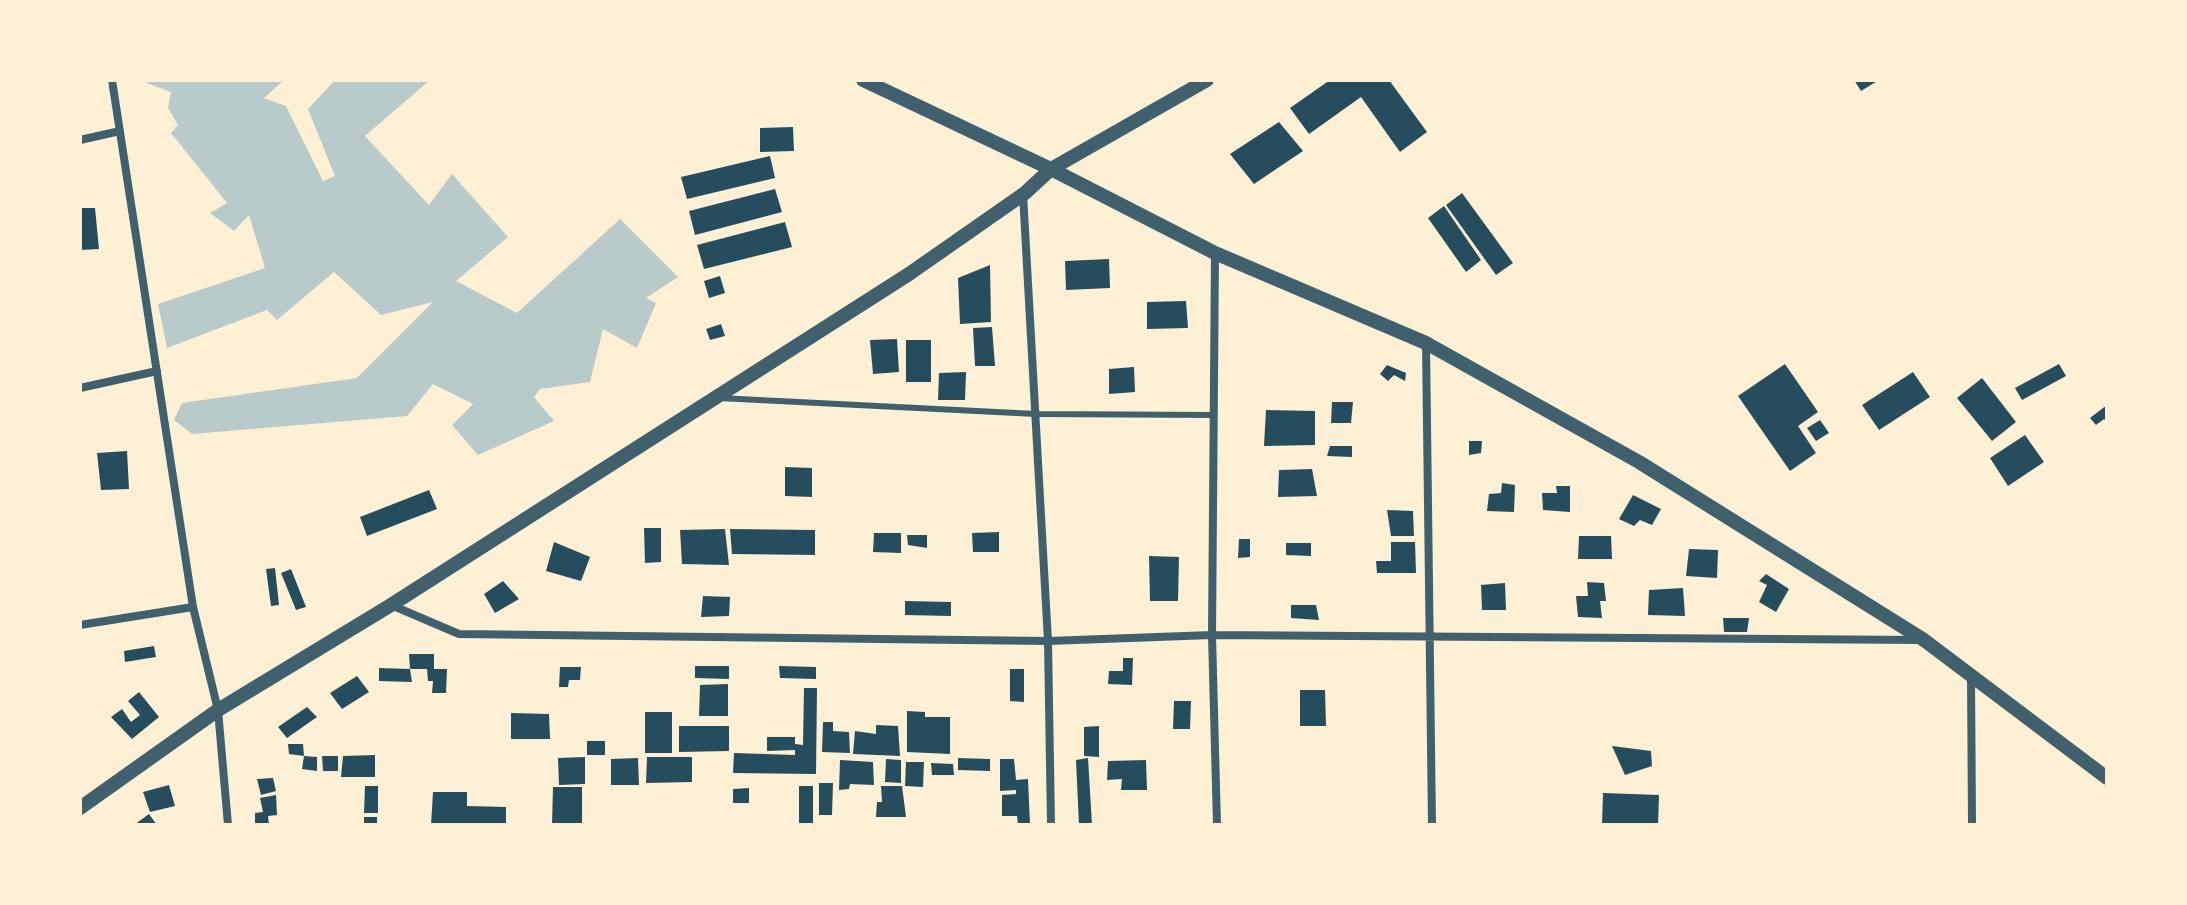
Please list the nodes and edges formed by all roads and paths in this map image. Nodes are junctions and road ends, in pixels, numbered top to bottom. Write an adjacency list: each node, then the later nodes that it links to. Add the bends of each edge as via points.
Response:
1 (112, 80): 4 (street)
2 (863, 80): 6 (street)
3 (1207, 80): 6 (street)
4 (120, 131): 5 (street); 10 (street)
5 (80, 140)
6 (1051, 169): 7 (street); 8 (street)
7 (1025, 193): 12 (street); 13 (street); 23 (street)
8 (1215, 253): 9 (street); 14 (street)
9 (1426, 343): 19 (street); 20 (street, via 1639,462)
10 (157, 371): 11 (street); 16 (street)
11 (80, 388)
12 (715, 398): 13 (lane); 15 (street)
13 (1036, 414): 14 (lane); 21 (street)
14 (1214, 415): 18 (street)
15 (391, 605): 21 (street, via 459,634); 23 (street)
16 (193, 607): 17 (street); 23 (street)
17 (80, 625)
18 (1212, 635): 19 (street); 21 (street); 28 (street)
19 (1428, 639): 20 (street); 29 (street)
20 (1924, 640): 22 (street)
21 (1048, 641): 27 (street)
22 (1971, 675): 24 (street); 30 (street)
23 (218, 710): 25 (street); 26 (street)
24 (2107, 778)
25 (80, 808)
26 (228, 825)
27 (1051, 825)
28 (1217, 825)
29 (1432, 825)
30 (1972, 825)

